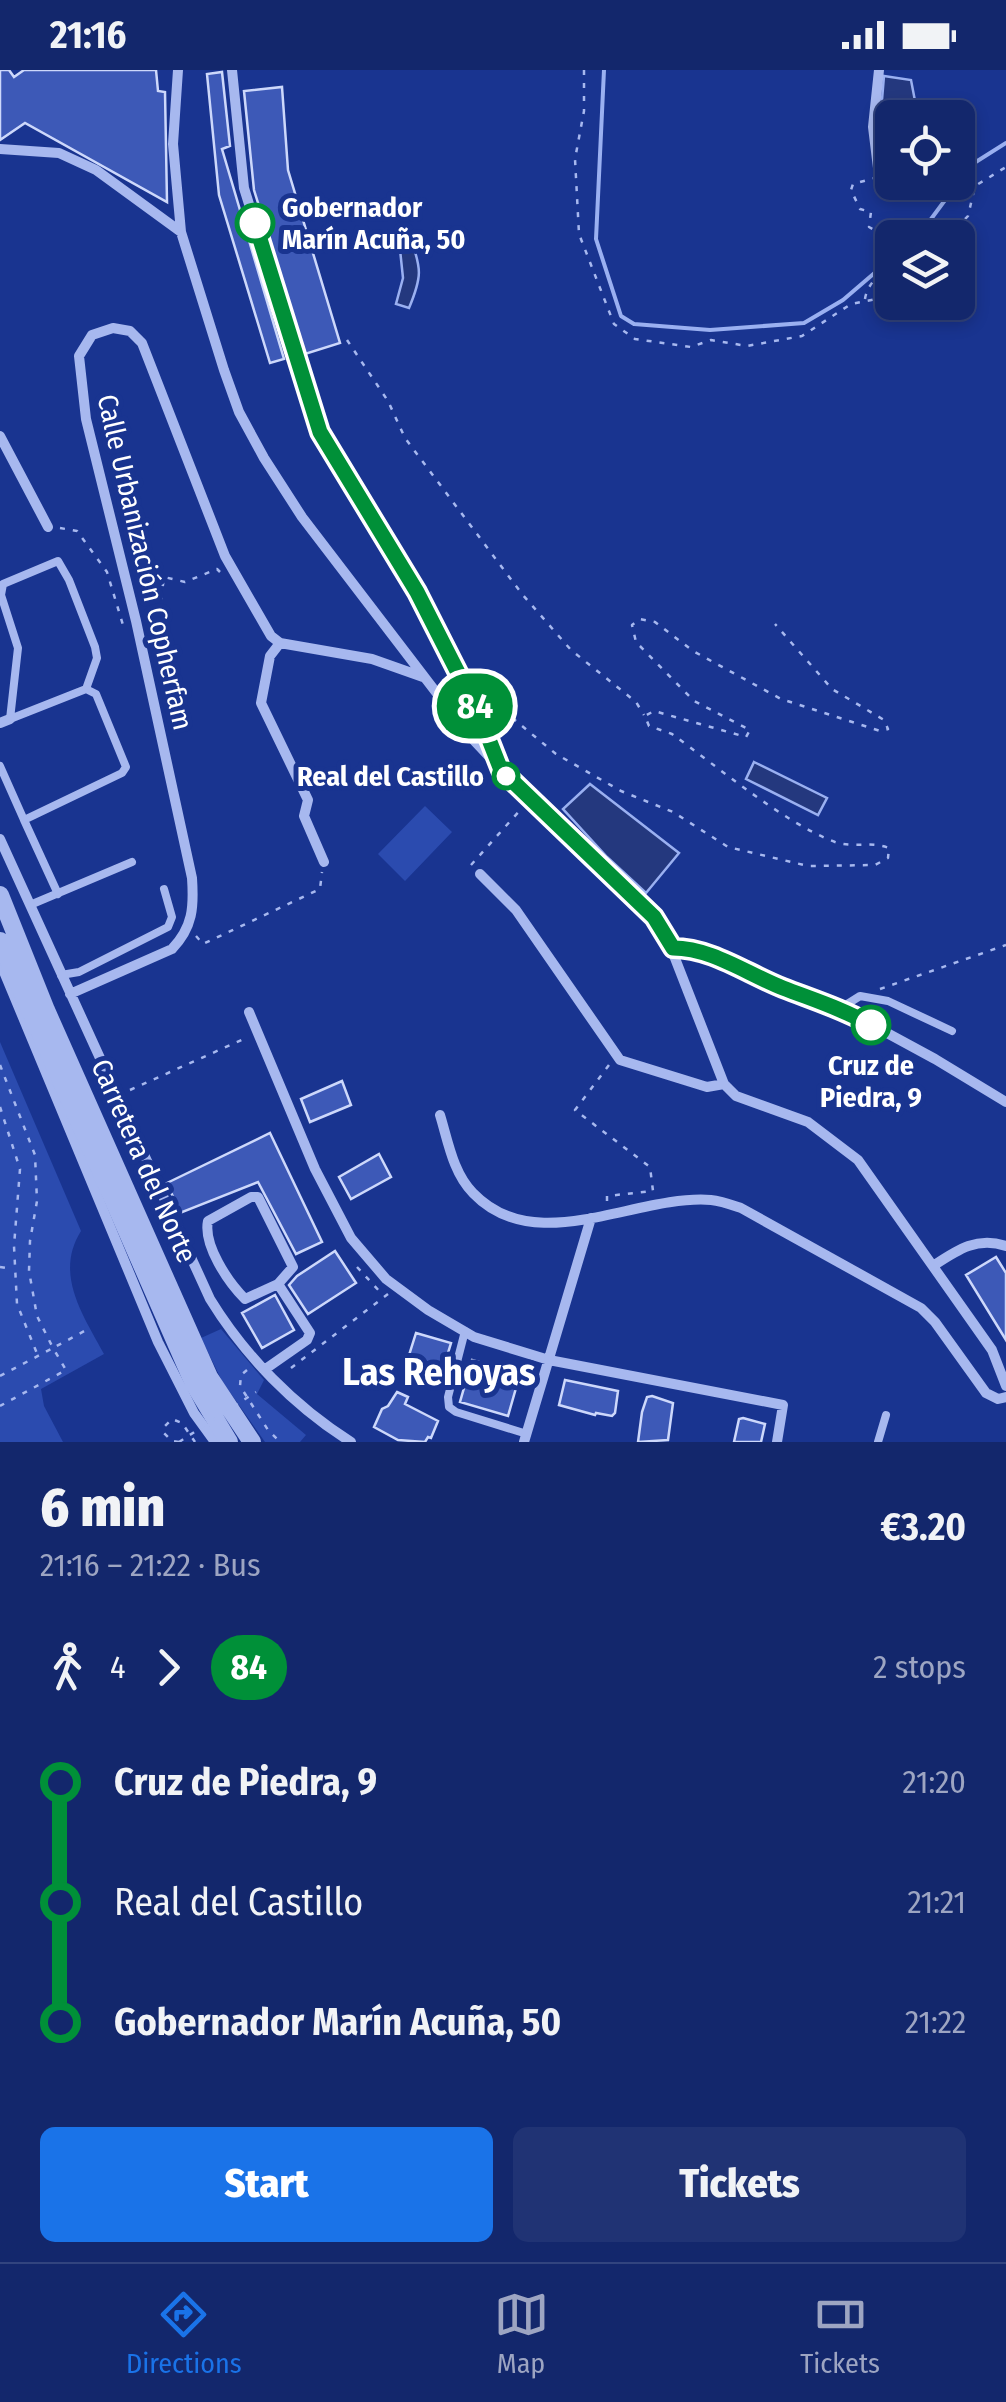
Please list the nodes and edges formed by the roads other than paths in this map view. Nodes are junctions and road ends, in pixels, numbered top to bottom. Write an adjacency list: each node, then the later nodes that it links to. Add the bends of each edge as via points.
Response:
1 (178, 70): 8 (street, via 173,144)
2 (232, 70): 16 (street, via 244,188 320,432 417,592)
3 (879, 70): 4 (street)
4 (876, 100)
5 (875, 109): 6 (street)
6 (875, 144)
7 (0, 149): 8 (street, via 59,153 96,170)
8 (182, 232): 12 (street, via 239,412 264,458)
9 (0, 436): 10 (street)
10 (48, 527)
11 (280, 644): 12 (street, via 372,659); 20 (street, via 270,656 262,704 308,800 304,816); 30 (street, Calle Urbanización Copherfam, via 226,556 142,343 130,331 113,328 92,335 79,356 86,419 136,620 194,911 172,949)
12 (424, 677): 16 (street)
13 (86, 689): 14 (lane); 14 (lane, via 95,647 58,561 3,584 18,648); 17 (lane, via 96,694 126,767)
14 (5, 720)
15 (0, 766): 17 (lane)
16 (501, 770): 27 (street, via 654,917)
17 (24, 820): 23 (lane)
18 (0, 839): 25 (street)
19 (132, 862): 23 (lane)
20 (324, 862)
21 (480, 874): 34 (street, via 516,910 620,1060 707,1087)
22 (164, 890): 29 (lane, via 172,918 168,928)
23 (58, 894): 25 (lane)
24 (0, 895): 50 (street, Carretera del Norte, via 209,1377)
25 (30, 905): 29 (street)
26 (0, 941): 49 (street, Carretera del Norte, via 194,1384)
27 (673, 948): 31 (street, via 695,948); 34 (street)
28 (0, 962): 48 (street, via 158,1342)
29 (61, 975): 30 (street)
30 (70, 994): 43 (street, via 210,1299)
31 (841, 1008): 33 (lane, via 860,996 888,1001); 35 (street)
32 (250, 1012): 41 (street, via 351,1238 386,1279)
33 (952, 1031)
34 (724, 1084): 39 (street, via 736,1096 808,1122 858,1160)
35 (1006, 1102)
36 (440, 1115): 37 (street, via 455,1165 471,1192 496,1212 543,1224)
37 (591, 1218): 42 (street); 45 (street, via 688,1200 742,1208 921,1308 986,1393)
38 (1006, 1246): 39 (street, via 982,1241)
39 (933, 1266): 44 (street, via 992,1350)
40 (278, 1284): 40 (street, via 245,1299 208,1238 208,1221 258,1198 293,1266); 43 (street, via 310,1333)
41 (465, 1331): 42 (street); 47 (lane, via 449,1406)
42 (549, 1360): 47 (street); 52 (street, via 783,1406)
43 (260, 1371): 51 (street)
44 (1006, 1386)
45 (1006, 1397)
46 (886, 1416): 53 (lane)
47 (526, 1438)
48 (216, 1442)
49 (229, 1442)
50 (252, 1442)
51 (351, 1442)
52 (777, 1442)
53 (878, 1442)

